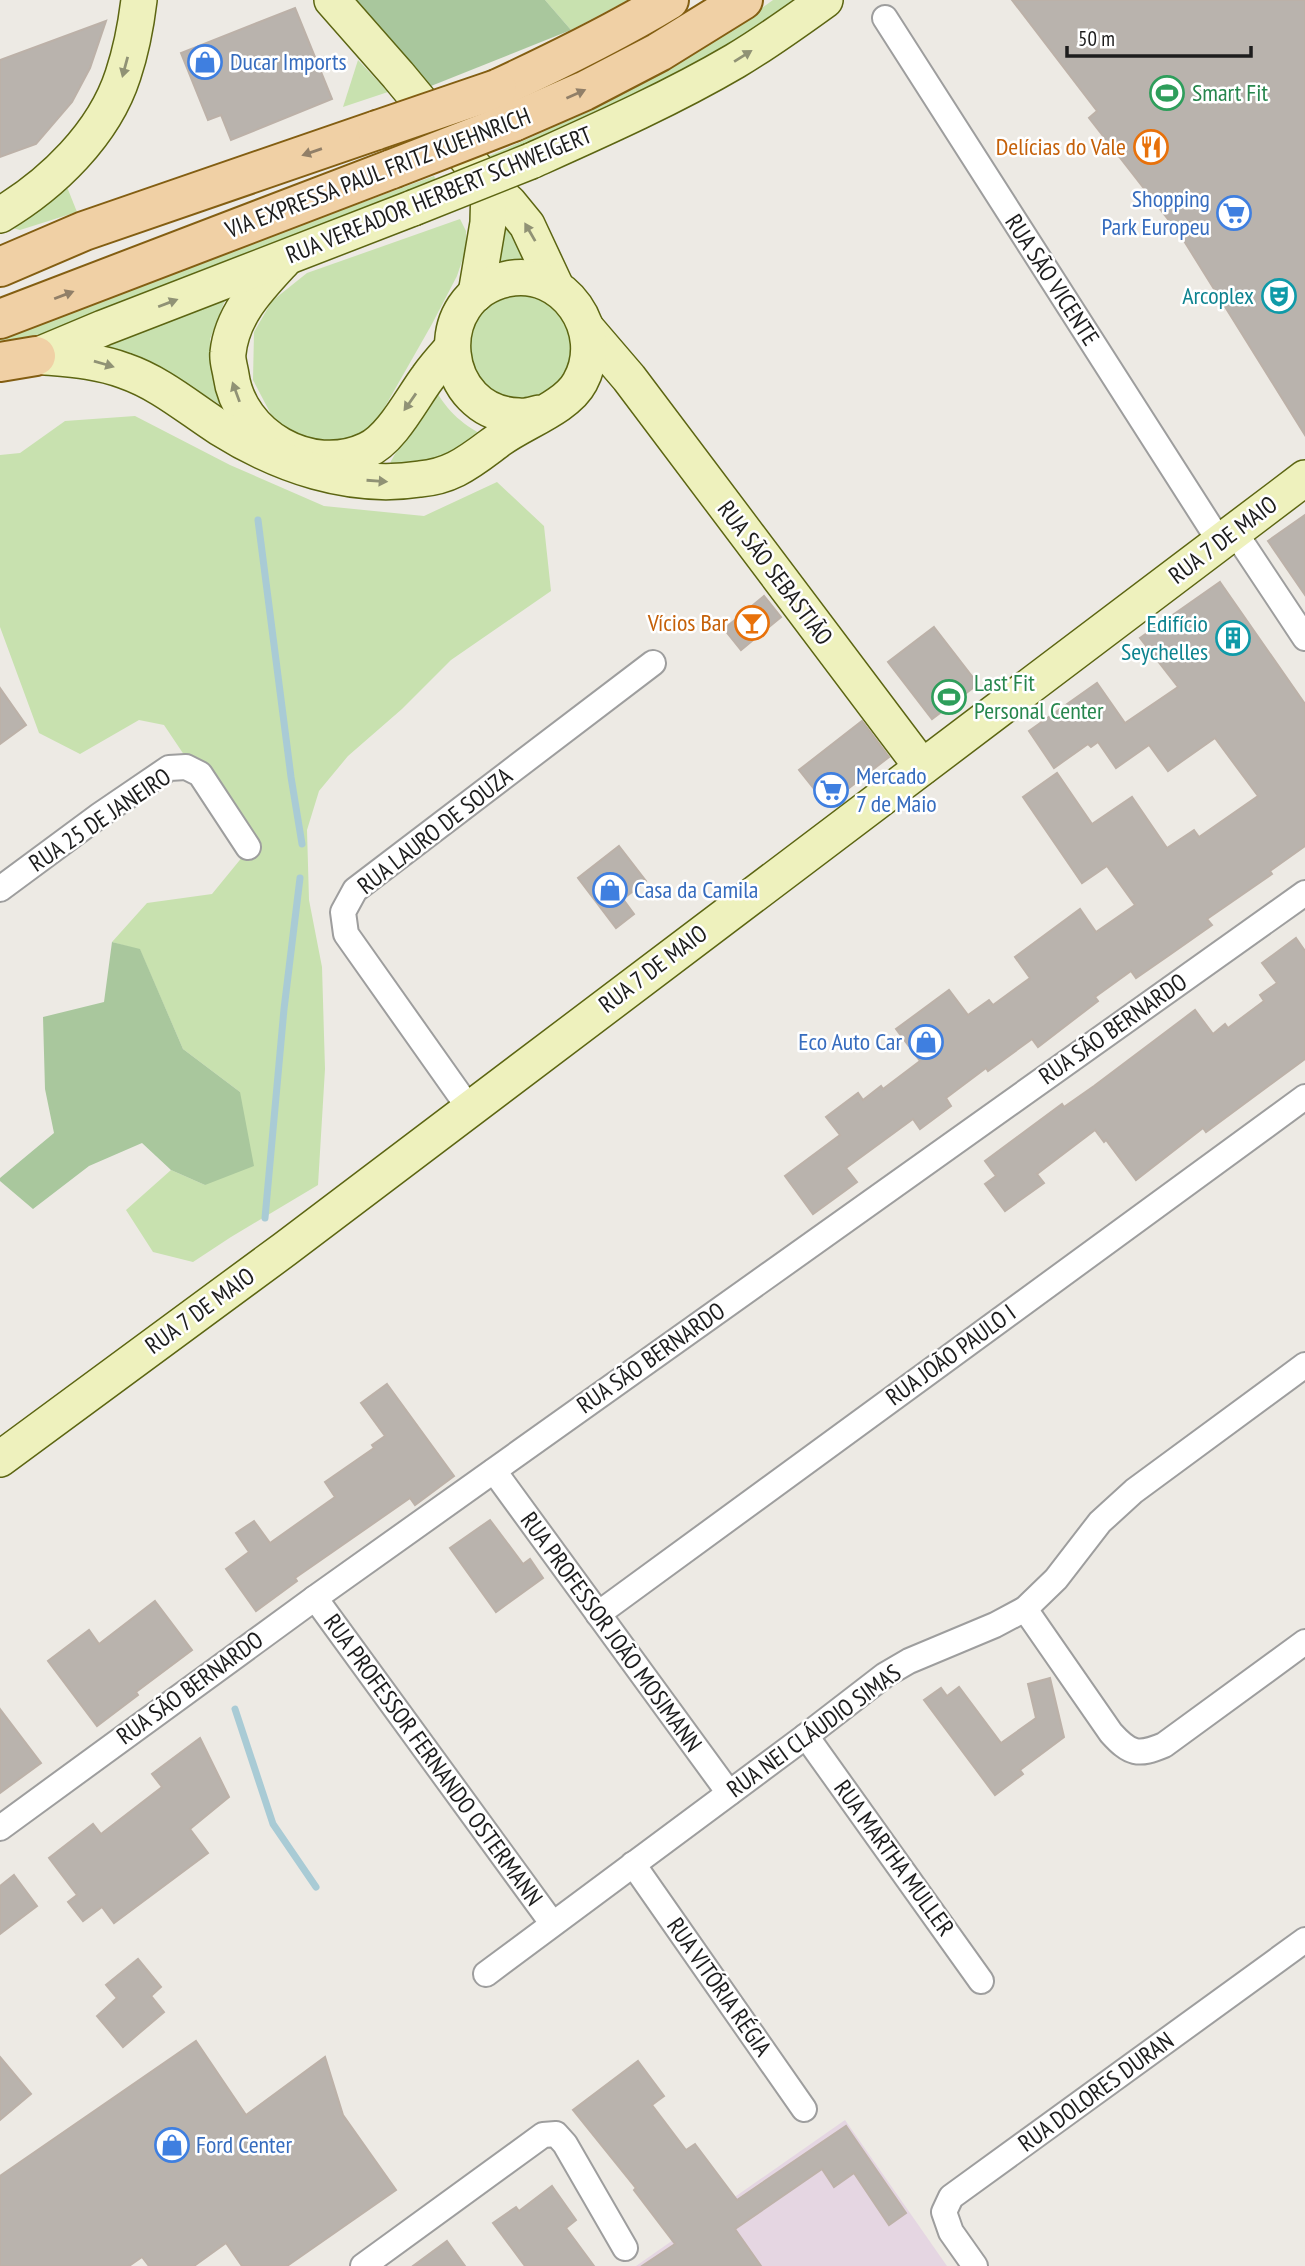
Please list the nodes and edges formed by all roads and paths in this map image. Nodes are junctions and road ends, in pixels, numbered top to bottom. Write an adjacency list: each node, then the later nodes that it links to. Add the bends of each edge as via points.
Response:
1 (139, 0): 9 (street, one-way to 9, via 123,77 106,112 82,148 57,173)
2 (332, 0): 8 (street)
3 (669, 0): 7 (main road, VIA EXPRESSA PAUL FRITZ KUEHNRICH, via 557,61)
4 (743, 0): 7 (main road, VIA EXPRESSA PAUL FRITZ KUEHNRICH, one-way to 4, via 584,91)
5 (825, 0): 12 (street, RUA VEREADOR HERBERT SCHWEIGERT, one-way to 5, bridge, via 579,140 735,61)
6 (884, 18): 25 (street, RUA SÃO VICENTE)
7 (505, 105): 10 (main road, VIA EXPRESSA PAUL FRITZ KUEHNRICH, one-way to 10, bridge, via 377,130); 16 (main road, VIA EXPRESSA PAUL FRITZ KUEHNRICH, one-way to 7, bridge, via 393,169)
8 (489, 185): 14 (street, one-way to 8, via 527,225); 15 (street, via 488,223)
9 (0, 215)
10 (84, 231): 11 (main road); 13 (main road, VIA EXPRESSA PAUL FRITZ KUEHNRICH)
11 (0, 251)
12 (284, 260): 18 (street, one-way to 12, via 388,433 369,449 343,458 322,458 281,447 252,424 233,393 228,355 244,305); 19 (street, RUA VEREADOR HERBERT SCHWEIGERT, one-way to 12)
13 (0, 267)
14 (556, 287): 15 (street, via 532,279 507,279); 17 (street, via 572,301)
15 (476, 293): 18 (street, via 454,328)
16 (0, 319)
17 (587, 329): 21 (street, RUA SÃO SEBASTIÃO); 22 (street, via 590,356)
18 (452, 348): 23 (street, via 455,369 480,403 519,416)
19 (18, 359): 20 (street, RUA VEREADOR HERBERT SCHWEIGERT); 23 (street, one-way to 23, via 93,361 126,371 261,450 305,469 349,479 423,479 455,469)
20 (0, 370)
21 (629, 378): 22 (street, via 603,374); 28 (street, RUA SÃO SEBASTIÃO)
22 (581, 381): 23 (street, via 571,395)
23 (540, 414)
24 (1305, 478): 25 (street, RUA 7 DE MAIO)
25 (1227, 537): 26 (street, RUA SÃO VICENTE); 28 (street, RUA 7 DE MAIO)
26 (1305, 638)
27 (653, 663): 33 (street, RUA LAURO DE SOUZA, via 355,890 343,912 346,934)
28 (922, 767): 33 (street, RUA 7 DE MAIO)
29 (248, 847): 30 (street, RUA 25 DE JANEIRO, via 200,774 186,766 169,768)
30 (0, 889)
31 (1305, 893): 36 (street, RUA SÃO BERNARDO)
32 (1305, 1097): 39 (street, RUA JOÃO PAULO I)
33 (469, 1108): 35 (street, RUA 7 DE MAIO)
34 (1305, 1365): 38 (street, RUA NEI CLÁUDIO SIMAS, via 1134,1490)
35 (0, 1459)
36 (494, 1471): 37 (street, RUA SÃO BERNARDO); 39 (street, RUA PROFESSOR JOÃO MOSIMANN)
37 (315, 1598): 43 (street, RUA SÃO BERNARDO); 45 (street, RUA PROFESSOR FERNANDO OSTERMANN)
38 (1025, 1609): 40 (street, via 1111,1733 1137,1753 1164,1745); 41 (street, RUA NEI CLÁUDIO SIMAS, via 909,1661)
39 (598, 1614): 42 (street, RUA PROFESSOR JOÃO MOSIMANN)
40 (1305, 1642)
41 (806, 1736): 42 (street, RUA NEI CLÁUDIO SIMAS); 48 (street, RUA MARTHA MULLER)
42 (729, 1793): 44 (street, RUA NEI CLÁUDIO SIMAS)
43 (0, 1828)
44 (633, 1864): 45 (street, RUA NEI CLÁUDIO SIMAS); 49 (street, RUA VITÓRIA RÉGIA)
45 (552, 1923): 47 (street, RUA NEI CLÁUDIO SIMAS)
46 (1305, 1940): 52 (street, RUA DOLORES DURAN, via 951,2197 944,2212 951,2232)
47 (486, 1974)
48 (981, 1981)
49 (804, 2109)
50 (625, 2248): 51 (street, via 555,2134 542,2135)
51 (363, 2266)
52 (975, 2266)

